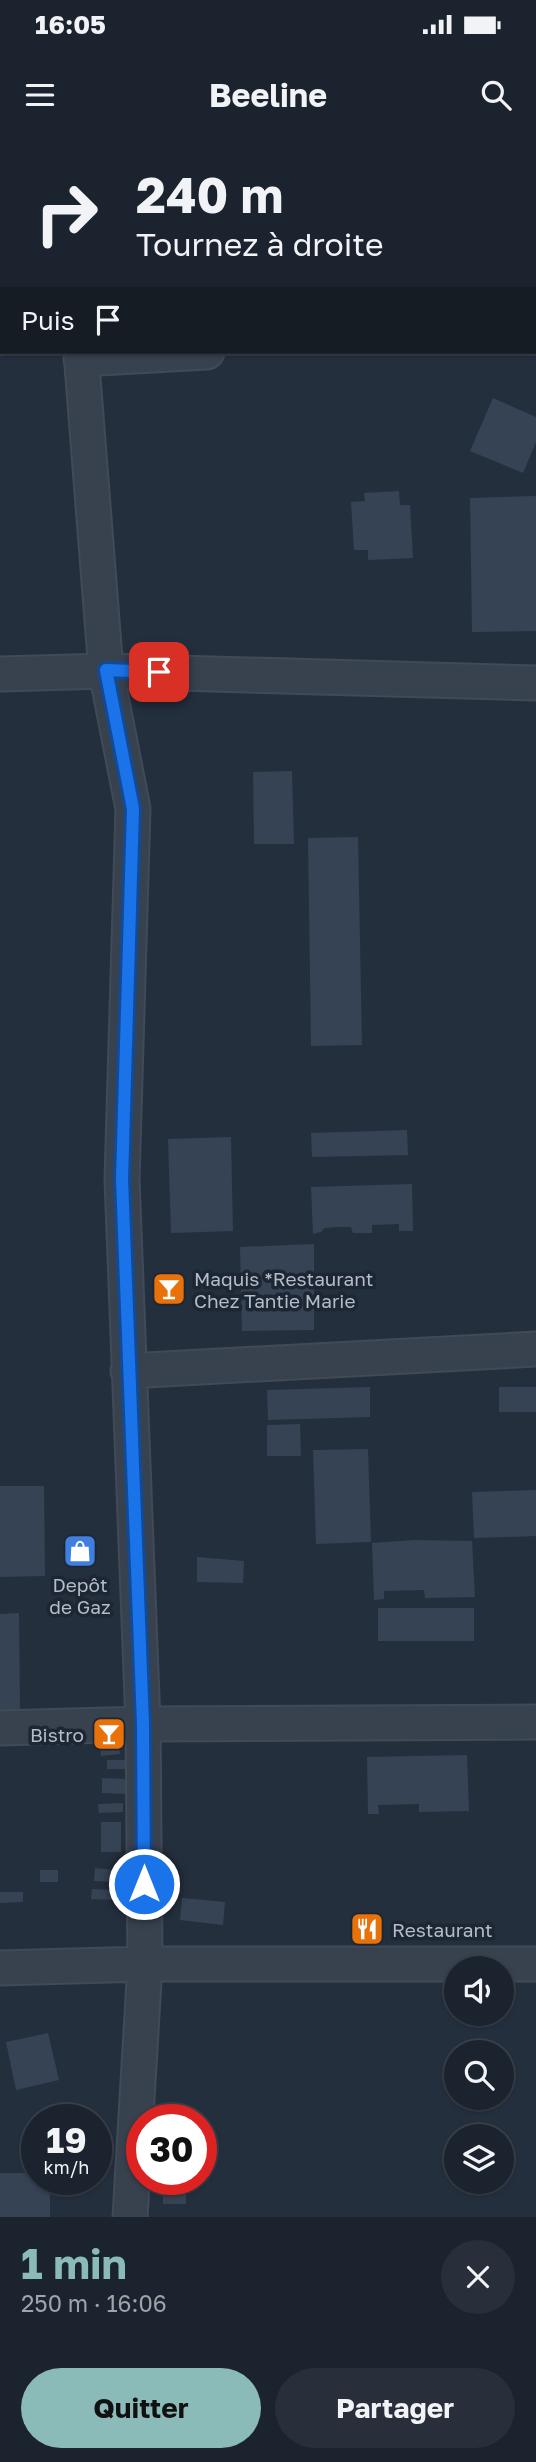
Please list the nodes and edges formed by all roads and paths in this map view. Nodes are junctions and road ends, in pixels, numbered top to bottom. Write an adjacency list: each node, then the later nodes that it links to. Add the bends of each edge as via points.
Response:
1 (123, 354): 2 (street)
2 (81, 355): 3 (street)
3 (106, 670): 4 (street); 5 (street); 7 (street, via 133,809 122,1179)
4 (0, 674)
5 (536, 683)
6 (536, 1349): 7 (street)
7 (128, 1371): 9 (street)
8 (536, 1721): 9 (street)
9 (143, 1724): 10 (street); 11 (street)
10 (0, 1728)
11 (145, 1964): 12 (street); 13 (street); 14 (street)
12 (536, 1964)
13 (0, 1968)
14 (130, 2217)

